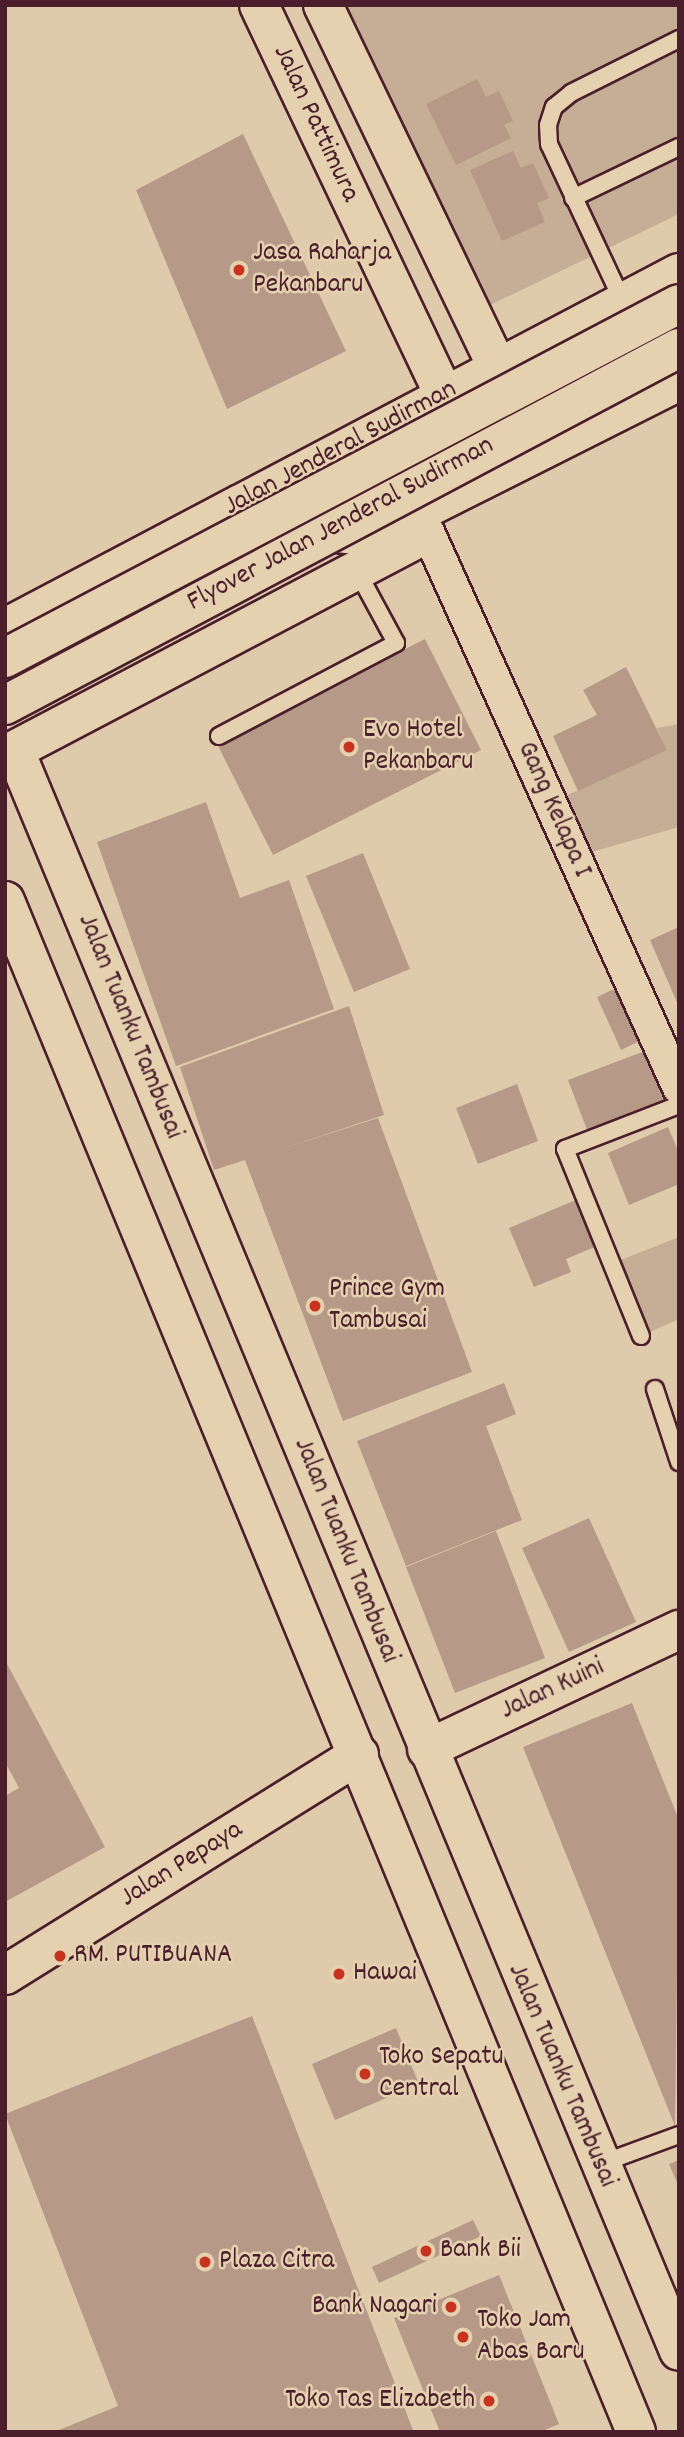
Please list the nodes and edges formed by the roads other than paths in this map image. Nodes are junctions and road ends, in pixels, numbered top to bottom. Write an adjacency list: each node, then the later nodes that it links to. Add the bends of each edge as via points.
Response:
1 (259, 5): 12 (main road, Jalan Pattimura)
2 (323, 5): 10 (main road, Jalan Pattimura)
3 (679, 39): 5 (lane, via 554,107 549,144)
4 (679, 147): 5 (lane)
5 (573, 198): 7 (lane)
6 (679, 273): 7 (main road, Jalan Jenderal Sudirman)
7 (622, 302): 10 (main road, Jalan Jenderal Sudirman)
8 (679, 304): 17 (main road, Flyover Jalan Jenderal Sudirman, bridge)
9 (679, 348): 18 (main road, Flyover Jalan Jenderal Sudirman, bridge)
10 (496, 365): 12 (main road, Jalan Jenderal Sudirman)
11 (679, 381): 12 (main road, via 372,536 335,533 319,514 326,477 414,428)
12 (444, 394): 16 (main road, Jalan Jenderal Sudirman)
13 (679, 402): 14 (main road)
14 (428, 532): 15 (main road); 22 (street, Gang Kelapa I)
15 (356, 569): 19 (lane, via 396,643); 20 (main road)
16 (5, 628)
17 (5, 658)
18 (5, 705)
19 (219, 736)
20 (8, 750): 28 (main road, Jalan Tuanku Tambusai)
21 (5, 901): 29 (main road)
22 (679, 1087)
23 (679, 1105): 24 (lane, via 565,1149)
24 (641, 1336)
25 (654, 1389): 26 (lane)
26 (679, 1462)
27 (679, 1630): 28 (main road, Jalan Kuini)
28 (427, 1749): 32 (main road, Jalan Tuanku Tambusai)
29 (359, 1755): 30 (main road, Jalan Pepaya); 34 (main road)
30 (5, 1975)
31 (679, 2135): 32 (lane)
32 (597, 2164): 33 (main road, Jalan Tuanku Tambusai)
33 (679, 2351)
34 (636, 2432)

